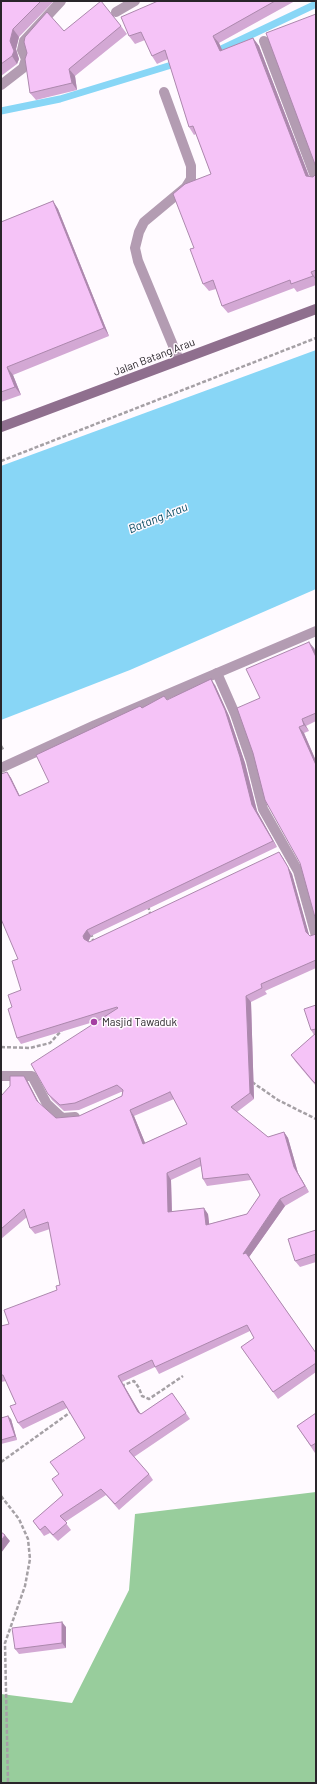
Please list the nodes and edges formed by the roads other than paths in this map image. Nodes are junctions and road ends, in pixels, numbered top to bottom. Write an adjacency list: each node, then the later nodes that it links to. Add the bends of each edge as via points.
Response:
1 (61, 1): 5 (street, via 24,41 22,50 26,59 23,68)
2 (135, 1): 3 (street)
3 (116, 12)
4 (264, 41): 7 (street)
5 (1, 85)
6 (164, 92): 9 (street, via 191,166 191,179 186,187 144,222 135,248)
7 (316, 179)
8 (316, 309): 9 (main road, Jalan Batang Arau)
9 (179, 360): 10 (main road, Jalan Batang Arau)
10 (1, 427)
11 (316, 631): 12 (street)
12 (217, 673): 13 (street); 14 (street, via 252,761 263,809 283,852 298,872)
13 (1, 768)
14 (316, 936)
15 (1, 1076): 16 (street, via 32,1076 47,1104 62,1118)
16 (88, 1113)

